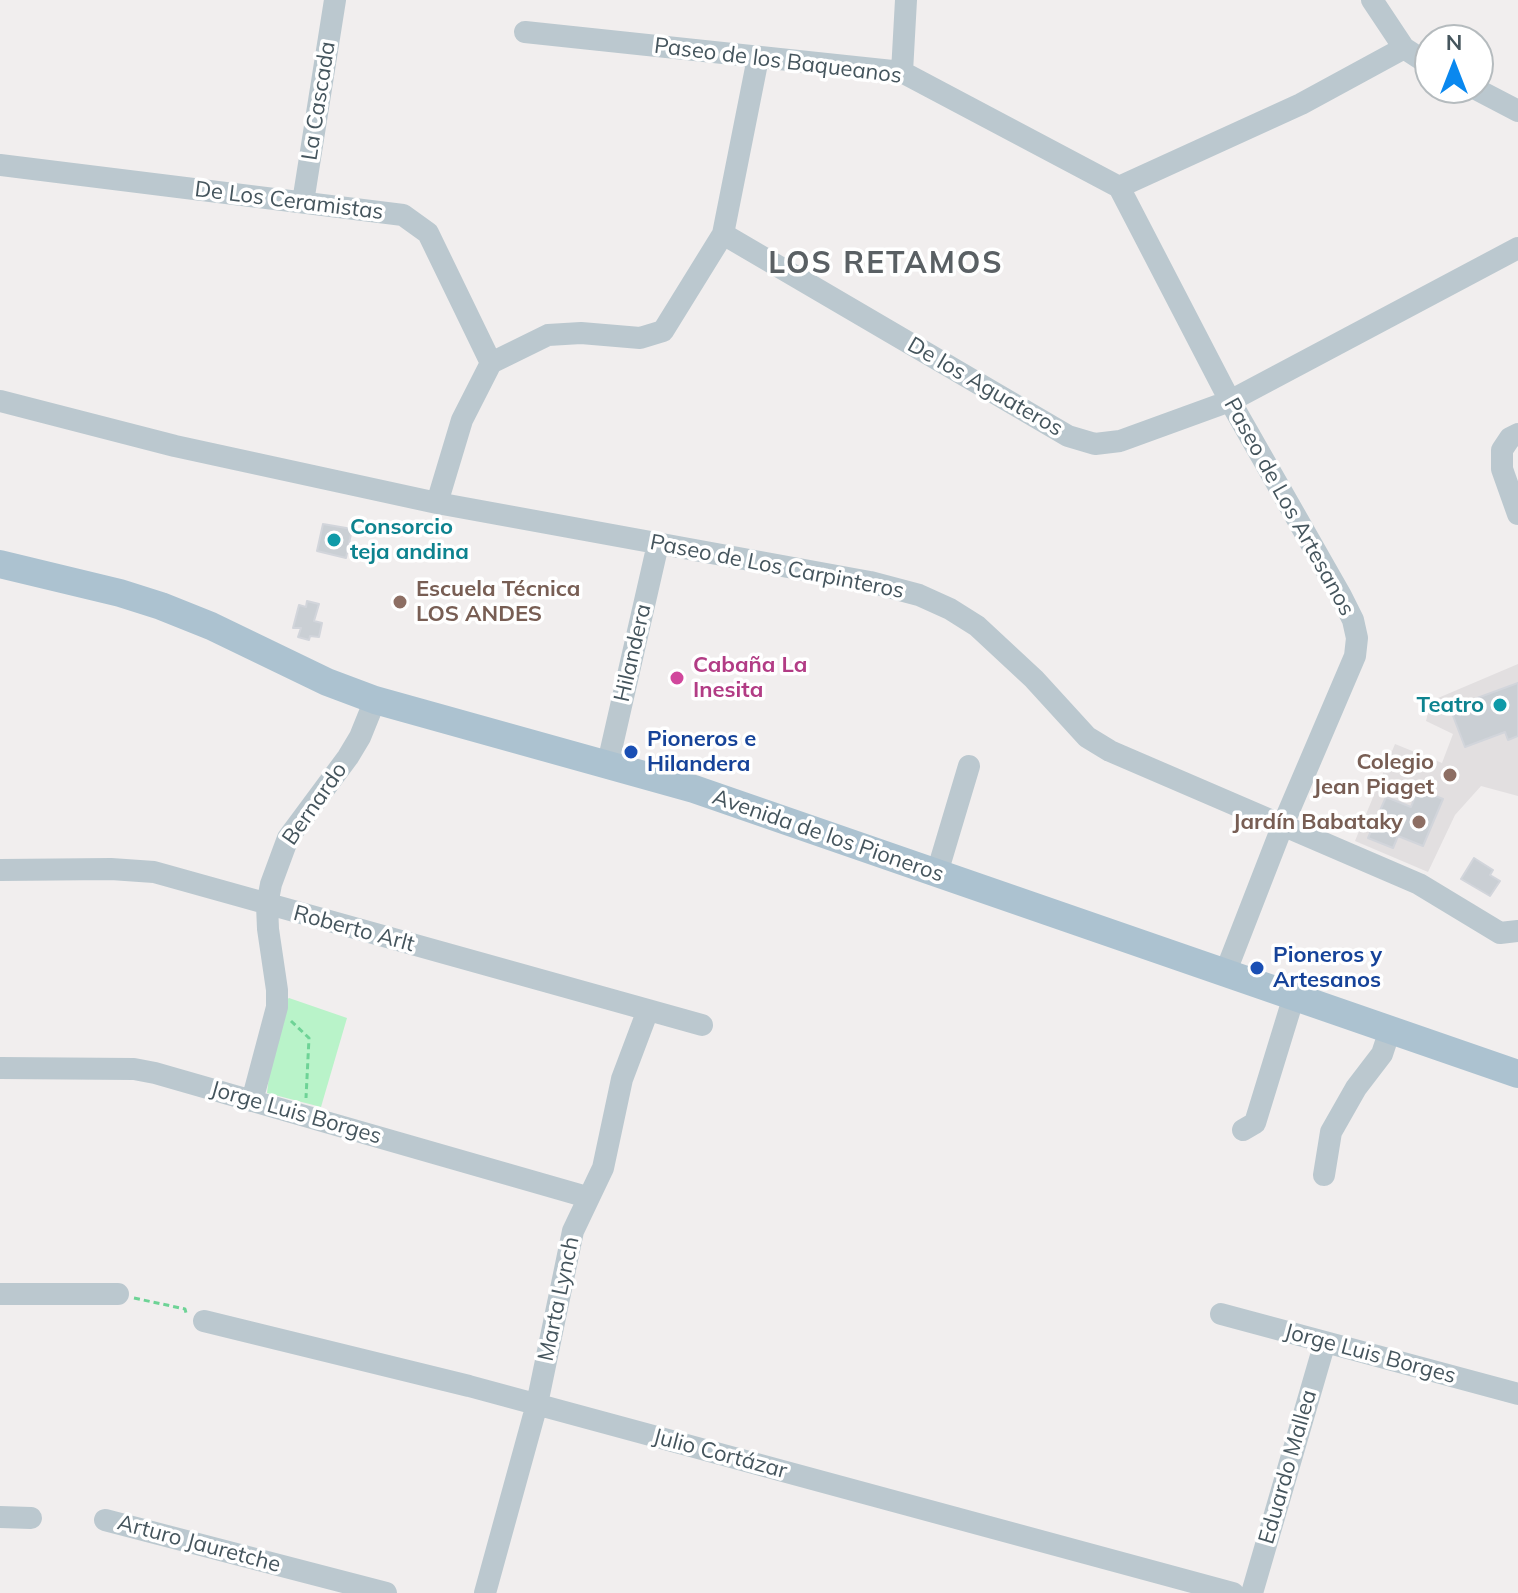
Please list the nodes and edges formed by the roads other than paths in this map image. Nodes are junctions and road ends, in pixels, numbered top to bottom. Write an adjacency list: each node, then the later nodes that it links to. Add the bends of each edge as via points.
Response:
1 (335, 0): 13 (street, La Cascada)
2 (906, 0): 8 (street)
3 (1372, 0): 5 (street)
4 (525, 32): 7 (street, Paseo de los Baqueanos)
5 (1404, 48): 6 (street); 12 (street, via 1301,104)
6 (1414, 55)
7 (758, 58): 8 (street, Paseo de los Baqueanos); 14 (street)
8 (902, 72): 12 (street, Paseo de los Baqueanos)
9 (1494, 98): 10 (street)
10 (1518, 111)
11 (0, 165): 13 (street, De Los Ceramistas)
12 (1119, 187): 18 (street, Paseo de Los Artesanos)
13 (303, 202): 16 (street, De Los Ceramistas, via 403,215 417,222 428,233)
14 (723, 234): 16 (street, via 663,331 640,338 548,335); 18 (street, De los Aguateros, via 1068,436 1095,444 1120,441)
15 (1518, 248): 18 (street, De los Aguateros)
16 (491, 363): 20 (street, via 462,420)
17 (0, 401): 20 (street, Paseo de Los Carpinteros, via 175,446)
18 (1230, 401): 27 (street, Paseo de Los Artesanos, via 1341,596 1357,638 1347,677)
19 (1518, 434): 21 (street, via 1502,450 1502,469)
20 (437, 503): 22 (street, Paseo de Los Carpinteros)
21 (1518, 514)
22 (658, 544): 25 (street, Hilandera); 27 (street, Paseo de Los Carpinteros, via 870,582 950,609 977,626 1034,679 1087,737 1138,765)
23 (0, 564): 24 (main road, Avenida de los Pioneros, via 161,606)
24 (375, 700): 25 (main road, Avenida de los Pioneros); 30 (street, Bernardo, via 348,757 288,838)
25 (608, 763): 29 (main road, Avenida de los Pioneros)
26 (969, 766): 29 (street)
27 (1282, 827): 31 (street, Paseo de Los Carpinteros, via 1419,884 1500,933); 32 (street, Paseo de Los Artesanos)
28 (0, 870): 30 (street, Roberto Arlt, via 154,872)
29 (937, 873): 32 (main road, Avenida de los Pioneros)
30 (267, 905): 34 (street, Roberto Arlt); 39 (street, Bernardo, via 277,1007)
31 (1518, 931)
32 (1226, 971): 33 (main road, Avenida de los Pioneros)
33 (1294, 996): 36 (main road, Avenida de los Pioneros); 40 (street, via 1255,1123)
34 (648, 1010): 35 (street, Roberto Arlt); 42 (street, Marta Lynch, via 622,1079 603,1168)
35 (702, 1025)
36 (1390, 1030): 38 (main road, Avenida de los Pioneros); 41 (street, via 1382,1054 1331,1132)
37 (0, 1068): 39 (street, Jorge Luis Borges, via 134,1069)
38 (1518, 1074)
39 (252, 1101): 42 (street, Jorge Luis Borges)
40 (1243, 1130)
41 (1324, 1175)
42 (587, 1197): 49 (street, Marta Lynch, via 573,1231)
43 (0, 1294): 44 (street)
44 (118, 1294)
45 (1221, 1314): 47 (street, Jorge Luis Borges)
46 (204, 1321): 49 (street, Julio Cortázar)
47 (1325, 1342): 48 (street, Jorge Luis Borges); 56 (street, Eduardo Mallea)
48 (1518, 1394)
49 (537, 1404): 54 (street, Marta Lynch); 55 (street, Julio Cortázar)
50 (0, 1517): 51 (street)
51 (31, 1518)
52 (105, 1520): 53 (street, Arturo Jauretche)
53 (386, 1593)
54 (485, 1593)
55 (1233, 1593)
56 (1252, 1593)

